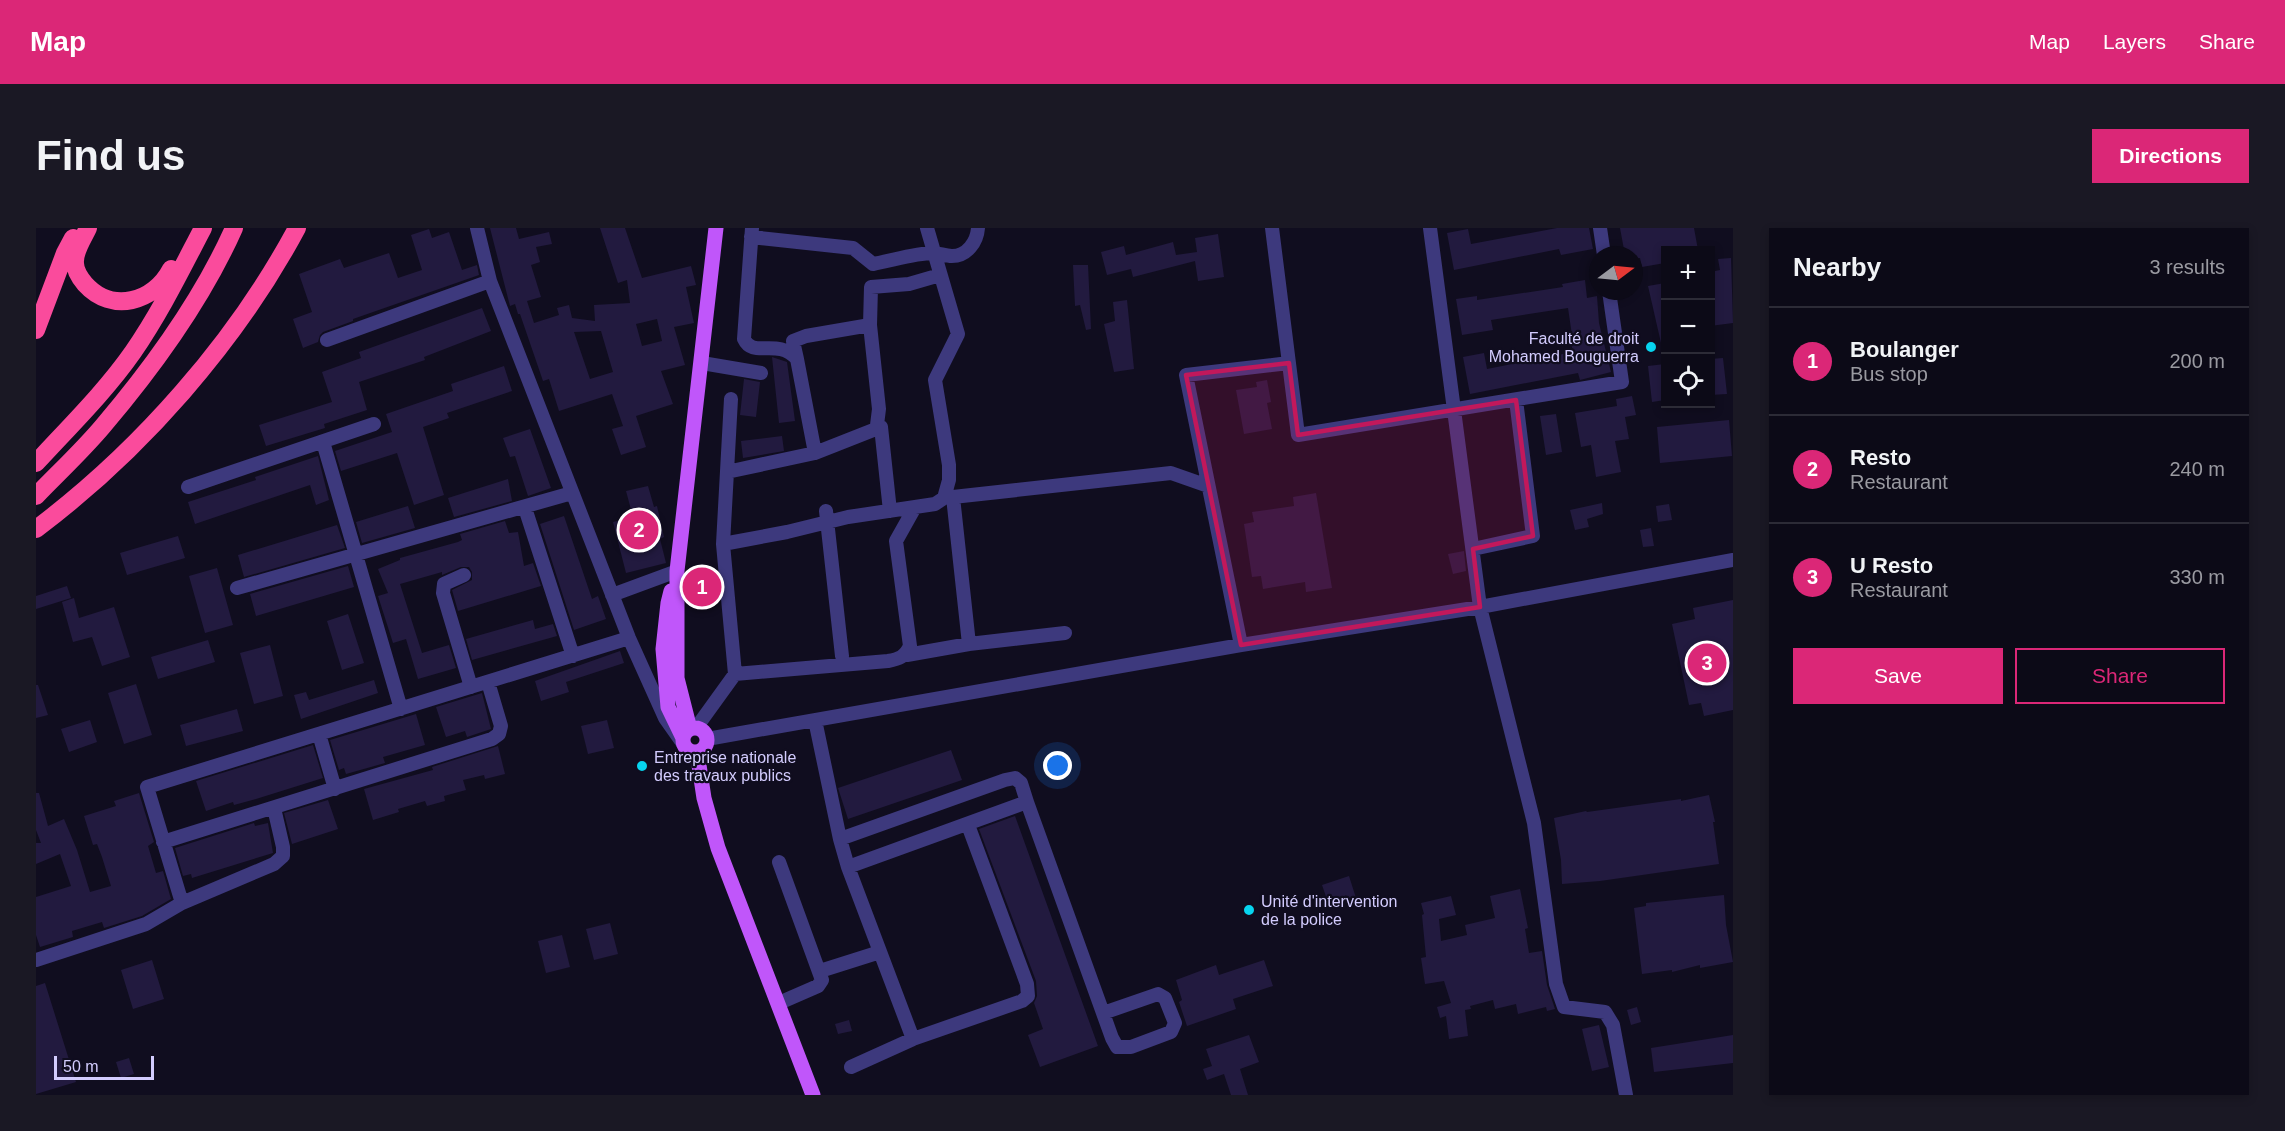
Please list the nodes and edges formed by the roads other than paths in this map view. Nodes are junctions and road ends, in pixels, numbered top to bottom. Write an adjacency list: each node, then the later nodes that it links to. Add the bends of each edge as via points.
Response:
1 (78, 228): 21 (highway)
2 (88, 228): 3 (highway, via 76,256 76,270 99,295 125,301 146,296 160,286)
3 (193, 228)
4 (203, 228): 34 (highway, via 132,353)
5 (234, 228): 39 (highway, via 189,311 149,370)
6 (297, 228): 45 (highway, via 249,307 211,358 141,435)
7 (477, 228): 18 (street)
8 (716, 228): 24 (main road)
9 (927, 228): 16 (street)
10 (978, 228): 16 (street, via 970,249 952,256)
11 (1272, 228): 25 (street)
12 (1430, 228): 29 (street)
13 (1600, 228): 15 (street)
14 (751, 232): 16 (street, via 853,248 873,264); 23 (street, via 744,339 753,349 779,347)
15 (1603, 246)
16 (933, 253): 17 (street)
17 (940, 275): 20 (street, via 909,284 871,287); 40 (street, via 958,334 935,380 949,465)
18 (490, 281): 22 (street); 38 (street)
19 (1610, 300): 28 (street, via 1622,382)
20 (870, 326): 23 (street, via 793,341); 31 (street, via 879,409 877,425)
21 (36, 330)
22 (327, 340)
23 (797, 359): 33 (street)
24 (702, 363): 26 (street); 50 (main road)
25 (1289, 363): 29 (street, via 1299,435); 36 (street, via 1186,375)
26 (761, 373)
27 (731, 399): 35 (street)
28 (1516, 399): 29 (street); 47 (street, via 1533,536)
29 (1455, 410): 47 (street)
30 (374, 424): 32 (street)
31 (881, 427): 33 (street); 43 (street)
32 (322, 442): 37 (street); 48 (street)
33 (815, 453): 35 (street)
34 (36, 463)
35 (727, 472): 46 (street)
36 (1208, 486): 57 (street, via 1171,472 952,497); 58 (street)
37 (188, 487)
38 (572, 493): 42 (street); 53 (street)
39 (36, 496)
40 (944, 498): 41 (street, via 935,504); 57 (street)
41 (915, 507): 43 (street); 59 (street, via 896,542 910,646)
42 (525, 508): 48 (street); 60 (street)
43 (890, 511): 44 (street)
44 (827, 517): 46 (street); 61 (street)
45 (36, 529)
46 (723, 544): 62 (street)
47 (1473, 549): 54 (street)
48 (357, 554): 52 (street); 65 (street)
49 (1733, 560): 54 (street)
50 (677, 571): 53 (street); 68 (main road, via 677,678)
51 (464, 575): 64 (street, via 444,584 444,593)
52 (237, 588)
53 (612, 595): 56 (street)
54 (1480, 606): 58 (street); 87 (street, via 1534,823 1556,984 1564,1007 1605,1012 1613,1025)
55 (1065, 633): 57 (street)
56 (628, 638): 60 (street); 68 (street, via 665,718)
57 (969, 644): 59 (street)
58 (1241, 645): 66 (street)
59 (907, 655): 62 (street, via 899,660)
60 (573, 656): 63 (street)
61 (842, 656)
62 (735, 674): 68 (street)
63 (488, 682): 64 (street); 70 (street, via 500,734)
64 (471, 687): 65 (street)
65 (400, 709): 67 (street)
66 (815, 720): 69 (street); 74 (street)
67 (319, 734): 70 (street); 75 (street, via 147,787)
68 (690, 738): 69 (main road, via 703,730); 82 (main road, via 718,848)
69 (707, 739)
70 (335, 789): 72 (street)
71 (1027, 802): 73 (street); 74 (street, via 1021,783 1015,778); 83 (street)
72 (274, 808): 75 (street); 78 (street, via 283,856 274,864)
73 (968, 825): 77 (street); 84 (street, via 1027,984 1028,996)
74 (840, 839): 77 (street)
75 (164, 842): 78 (street)
76 (779, 862): 81 (street)
77 (848, 867): 79 (street)
78 (182, 903): 80 (street, via 146,924)
79 (880, 952): 81 (street); 84 (street)
80 (36, 959)
81 (820, 971): 82 (street, via 822,980 818,986)
82 (779, 1003): 86 (main road)
83 (1103, 1012): 83 (street, via 1112,1038 1122,1048 1171,1032 1174,1023 1165,998 1158,994)
84 (913, 1039): 85 (street)
85 (851, 1067)
86 (813, 1095)
87 (1626, 1095)

